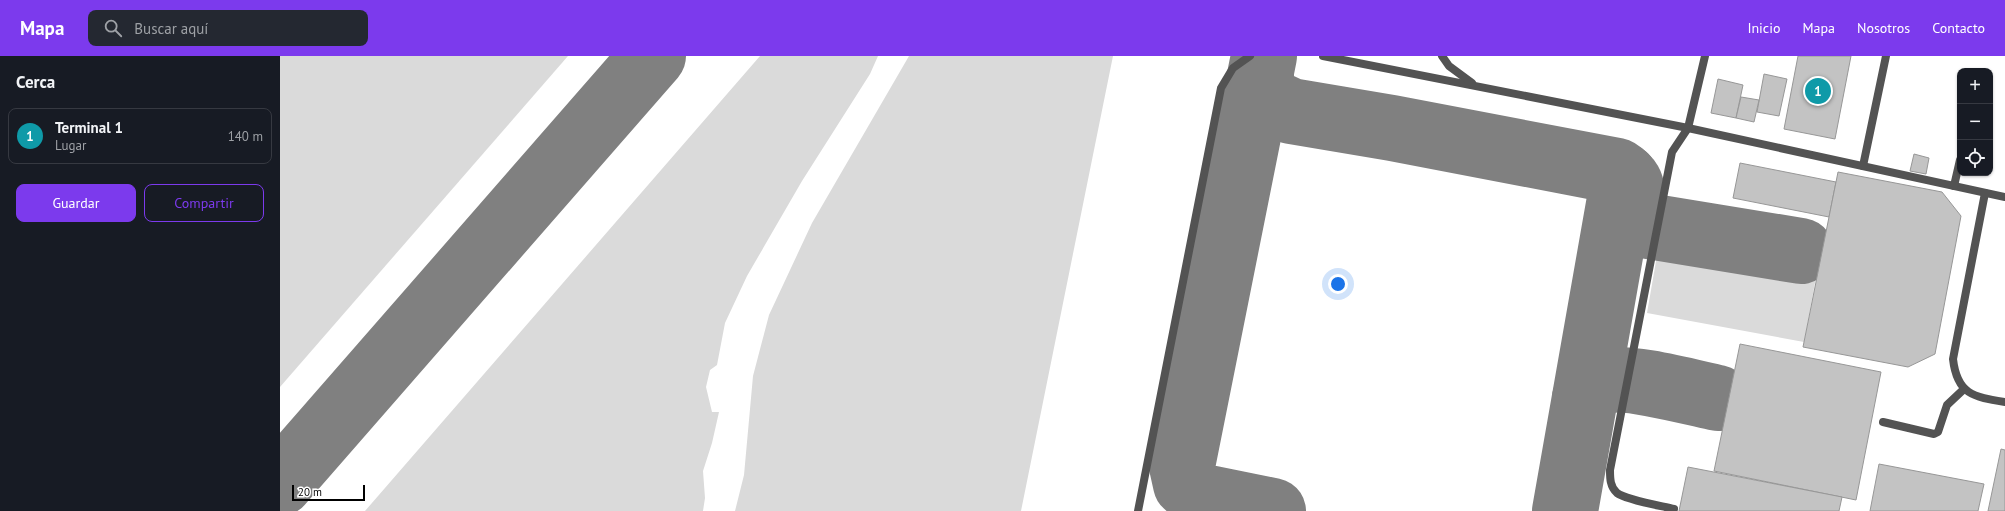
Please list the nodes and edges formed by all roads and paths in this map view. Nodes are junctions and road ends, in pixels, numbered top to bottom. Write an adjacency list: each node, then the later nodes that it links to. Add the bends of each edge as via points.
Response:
1 (1250, 56): 17 (lane, via 1233,68 1221,88)
2 (1323, 56): 6 (lane)
3 (1442, 56): 6 (lane, via 1460,76)
4 (1705, 56): 7 (lane)
5 (1886, 56): 8 (lane)
6 (1480, 87): 7 (lane)
7 (1688, 128): 8 (lane); 16 (lane, via 1672,152 1610,470 1610,483 1616,493)
8 (1863, 166): 10 (lane)
9 (1957, 173): 10 (lane)
10 (1954, 186): 11 (lane)
11 (1985, 193): 12 (lane); 13 (lane, via 1953,359 1955,374)
12 (2005, 197)
13 (1964, 389): 14 (lane, via 1982,398); 15 (lane, via 1947,405 1938,432 1934,434)
14 (2005, 402)
15 (1883, 422)
16 (1674, 509)
17 (1138, 511)

